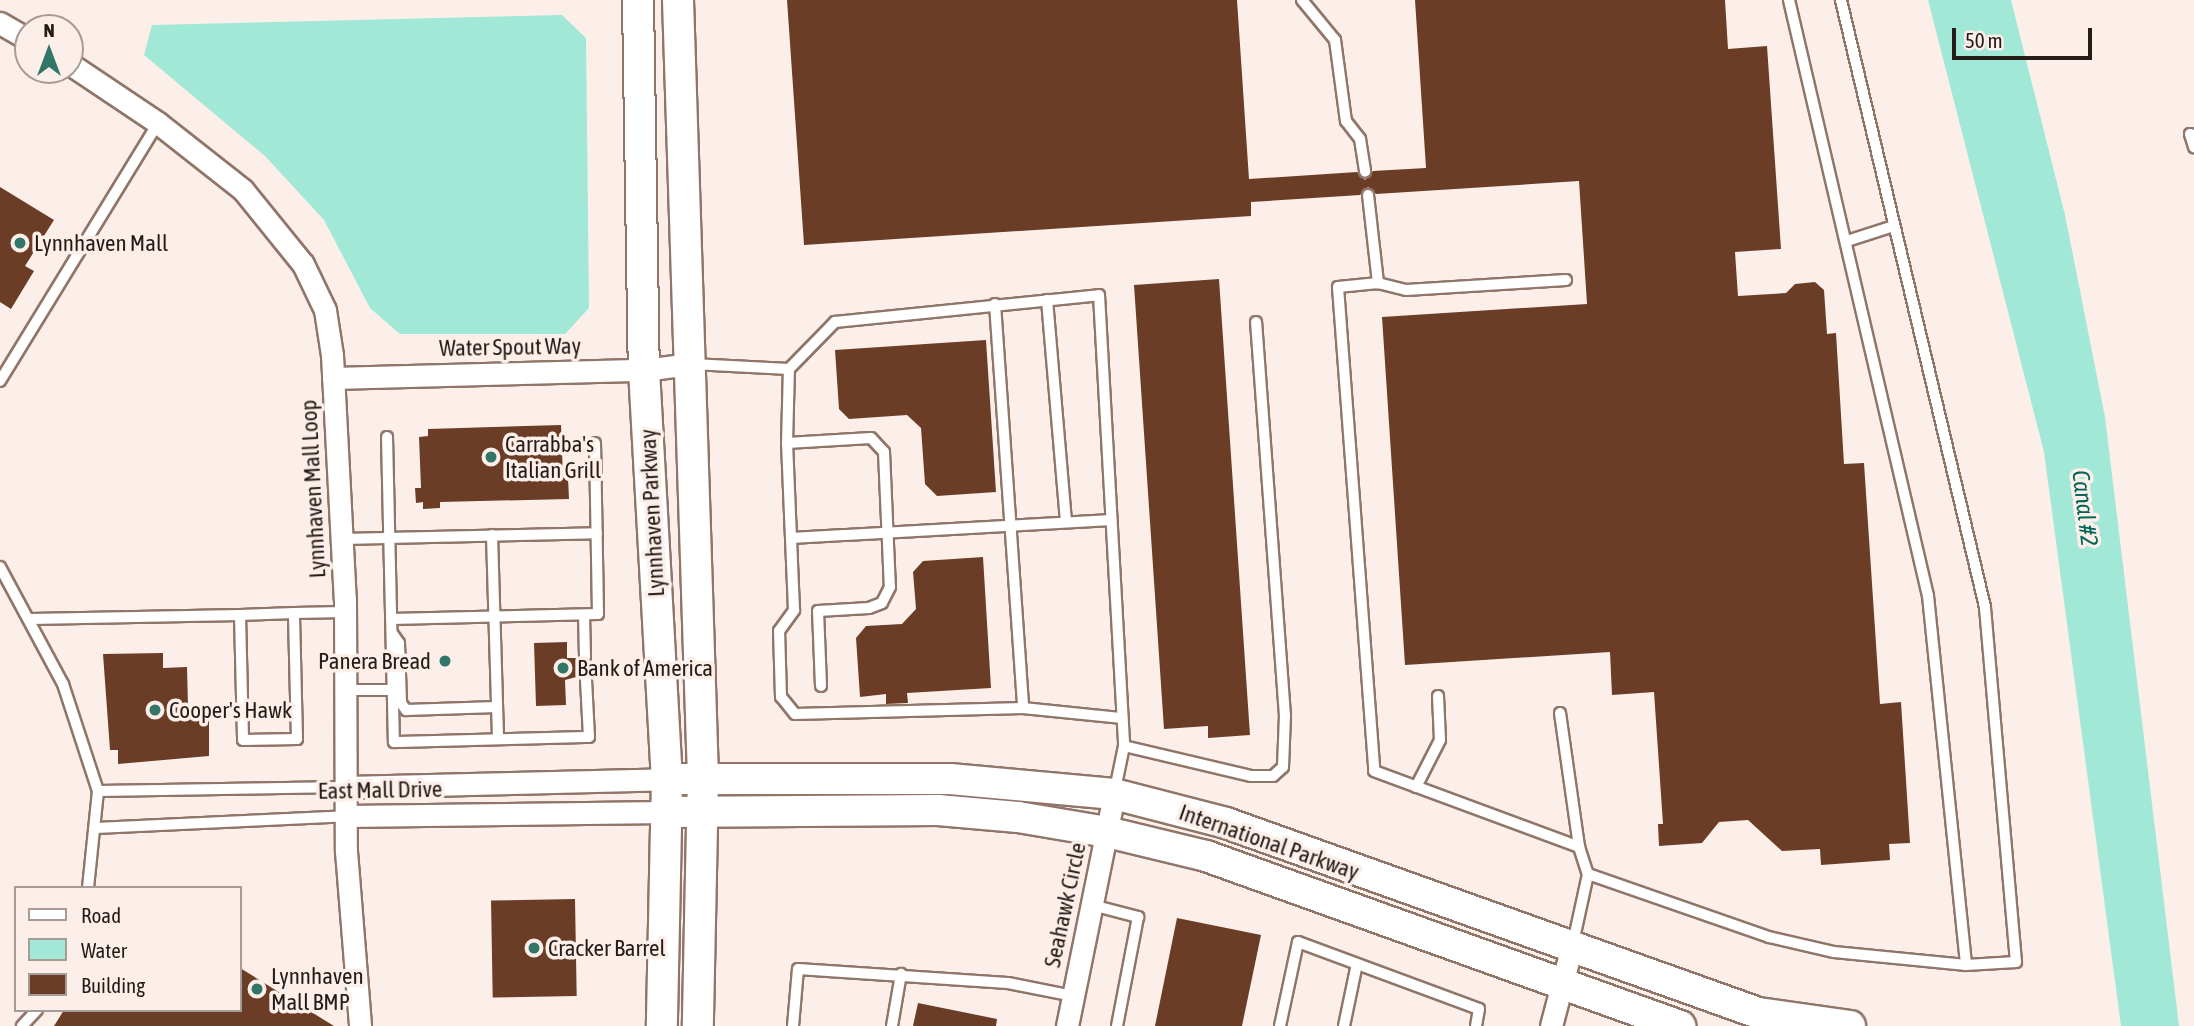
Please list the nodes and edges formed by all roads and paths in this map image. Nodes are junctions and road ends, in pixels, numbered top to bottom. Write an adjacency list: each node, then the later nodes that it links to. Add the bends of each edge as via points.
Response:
1 (638, 0): 21 (main road, Lynnhaven Parkway)
2 (678, 0): 19 (main road, Lynnhaven Parkway)
3 (1302, 0): 10 (lane, via 1335,40 1346,121 1360,139)
4 (1789, 0): 13 (lane)
5 (1841, 0): 12 (lane)
6 (84, 73): 7 (street, Lynnhaven Mall Loop)
7 (158, 123): 22 (street, Lynnhaven Mall Loop, via 243,191 303,264 325,310); 23 (lane)
8 (2194, 135): 9 (lane, via 2190,134)
9 (2194, 147)
10 (1365, 172)
11 (1368, 195): 15 (lane)
12 (1894, 226): 13 (lane); 76 (lane, via 1985,607 2016,962)
13 (1847, 241): 76 (lane, via 1928,596)
14 (1566, 280): 15 (lane, via 1406,290)
15 (1378, 283): 62 (lane, via 1338,287 1374,771)
16 (1047, 300): 17 (lane); 27 (lane, via 1099,295); 28 (lane)
17 (996, 304): 20 (lane, via 835,322); 29 (lane)
18 (1256, 322): 58 (lane, via 1285,716 1283,766 1273,776 1251,776)
19 (689, 364): 20 (lane); 21 (street, Water Spout Way); 59 (main road, Lynnhaven Parkway)
20 (789, 369): 26 (lane)
21 (645, 370): 22 (street, Water Spout Way); 60 (main road, Lynnhaven Parkway)
22 (333, 378): 35 (street, Lynnhaven Mall Loop)
23 (0, 380)
24 (387, 438): 33 (lane)
25 (595, 443): 31 (lane)
26 (787, 443): 30 (lane, via 871,438 884,452); 34 (lane)
27 (1111, 520): 28 (lane); 56 (lane)
28 (1066, 521): 29 (lane)
29 (1010, 523): 30 (lane); 54 (lane)
30 (886, 531): 34 (lane); 38 (lane, via 890,587 882,603)
31 (597, 533): 32 (lane); 42 (lane, via 598,614)
32 (492, 535): 33 (lane); 43 (lane)
33 (390, 538): 35 (lane); 45 (lane)
34 (791, 538): 37 (lane)
35 (342, 539): 39 (street, Lynnhaven Mall Loop)
36 (0, 567): 44 (lane)
37 (794, 610): 38 (lane); 54 (lane, via 779,631 782,697 795,715)
38 (818, 611): 49 (lane)
39 (345, 612): 40 (lane); 50 (street, Lynnhaven Mall Loop)
40 (294, 614): 41 (lane); 41 (lane, via 297,739 283,740 243,740)
41 (240, 615): 44 (lane)
42 (584, 615): 43 (lane); 47 (lane)
43 (495, 616): 45 (lane); 53 (lane)
44 (31, 619): 63 (lane, via 63,684)
45 (391, 619): 46 (lane)
46 (392, 633): 51 (lane); 53 (lane, via 399,643 405,710)
47 (585, 657)
48 (586, 679): 57 (lane, via 589,737)
49 (821, 686)
50 (345, 690): 51 (lane); 61 (street, Lynnhaven Mall Loop)
51 (392, 690): 57 (lane, via 394,742)
52 (1438, 696): 62 (lane, via 1440,740)
53 (498, 707): 57 (lane)
54 (1023, 708): 56 (lane)
55 (1560, 713): 70 (lane)
56 (1122, 718): 58 (lane)
57 (498, 739)
58 (1124, 746): 64 (lane)
59 (703, 778): 60 (main road, International Parkway); 64 (main road, International Parkway, via 950,779); 65 (main road, Lynnhaven Parkway)
60 (667, 779): 61 (street, East Mall Drive); 66 (main road, Lynnhaven Parkway)
61 (346, 787): 63 (lane, East Mall Drive); 67 (street, Lynnhaven Mall Loop)
62 (1416, 787): 70 (lane)
63 (98, 791): 68 (lane)
64 (1114, 794): 69 (street, Seahawk Circle); 74 (main road, International Parkway, via 1226,823)
65 (702, 810): 66 (main road, International Parkway); 69 (main road, International Parkway, via 938,810); 84 (main road, Lynnhaven Parkway)
66 (666, 812): 67 (street, East Mall Drive); 83 (main road, Lynnhaven Parkway)
67 (346, 816): 68 (lane, East Mall Drive); 82 (street, Lynnhaven Mall Loop)
68 (96, 828): 72 (lane)
69 (1107, 832): 73 (street, Seahawk Circle); 78 (main road, International Parkway, via 1206,856)
70 (1580, 847): 71 (lane)
71 (1588, 874): 74 (lane); 76 (lane, via 1769,937 1834,951)
72 (88, 886)
73 (1092, 905): 79 (street, Seahawk Circle); 88 (lane, via 1138,917)
74 (1572, 950): 78 (street); 94 (main road, International Parkway, via 1758,1013)
75 (1357, 964): 89 (lane, via 1298,942); 90 (lane); 91 (lane, via 1479,1009)
76 (1966, 965)
77 (901, 974): 79 (lane, via 1009,983); 85 (lane, via 798,969); 86 (lane)
78 (1563, 987): 92 (street); 93 (main road, International Parkway)
79 (1073, 996): 87 (street, Seahawk Circle)
80 (35, 1012): 81 (lane)
81 (22, 1026)
82 (360, 1026)
83 (662, 1026)
84 (698, 1026)
85 (793, 1026)
86 (892, 1026)
87 (1067, 1026)
88 (1117, 1026)
89 (1280, 1026)
90 (1344, 1026)
91 (1476, 1026)
92 (1550, 1026)
93 (1680, 1026)
94 (1850, 1026)

